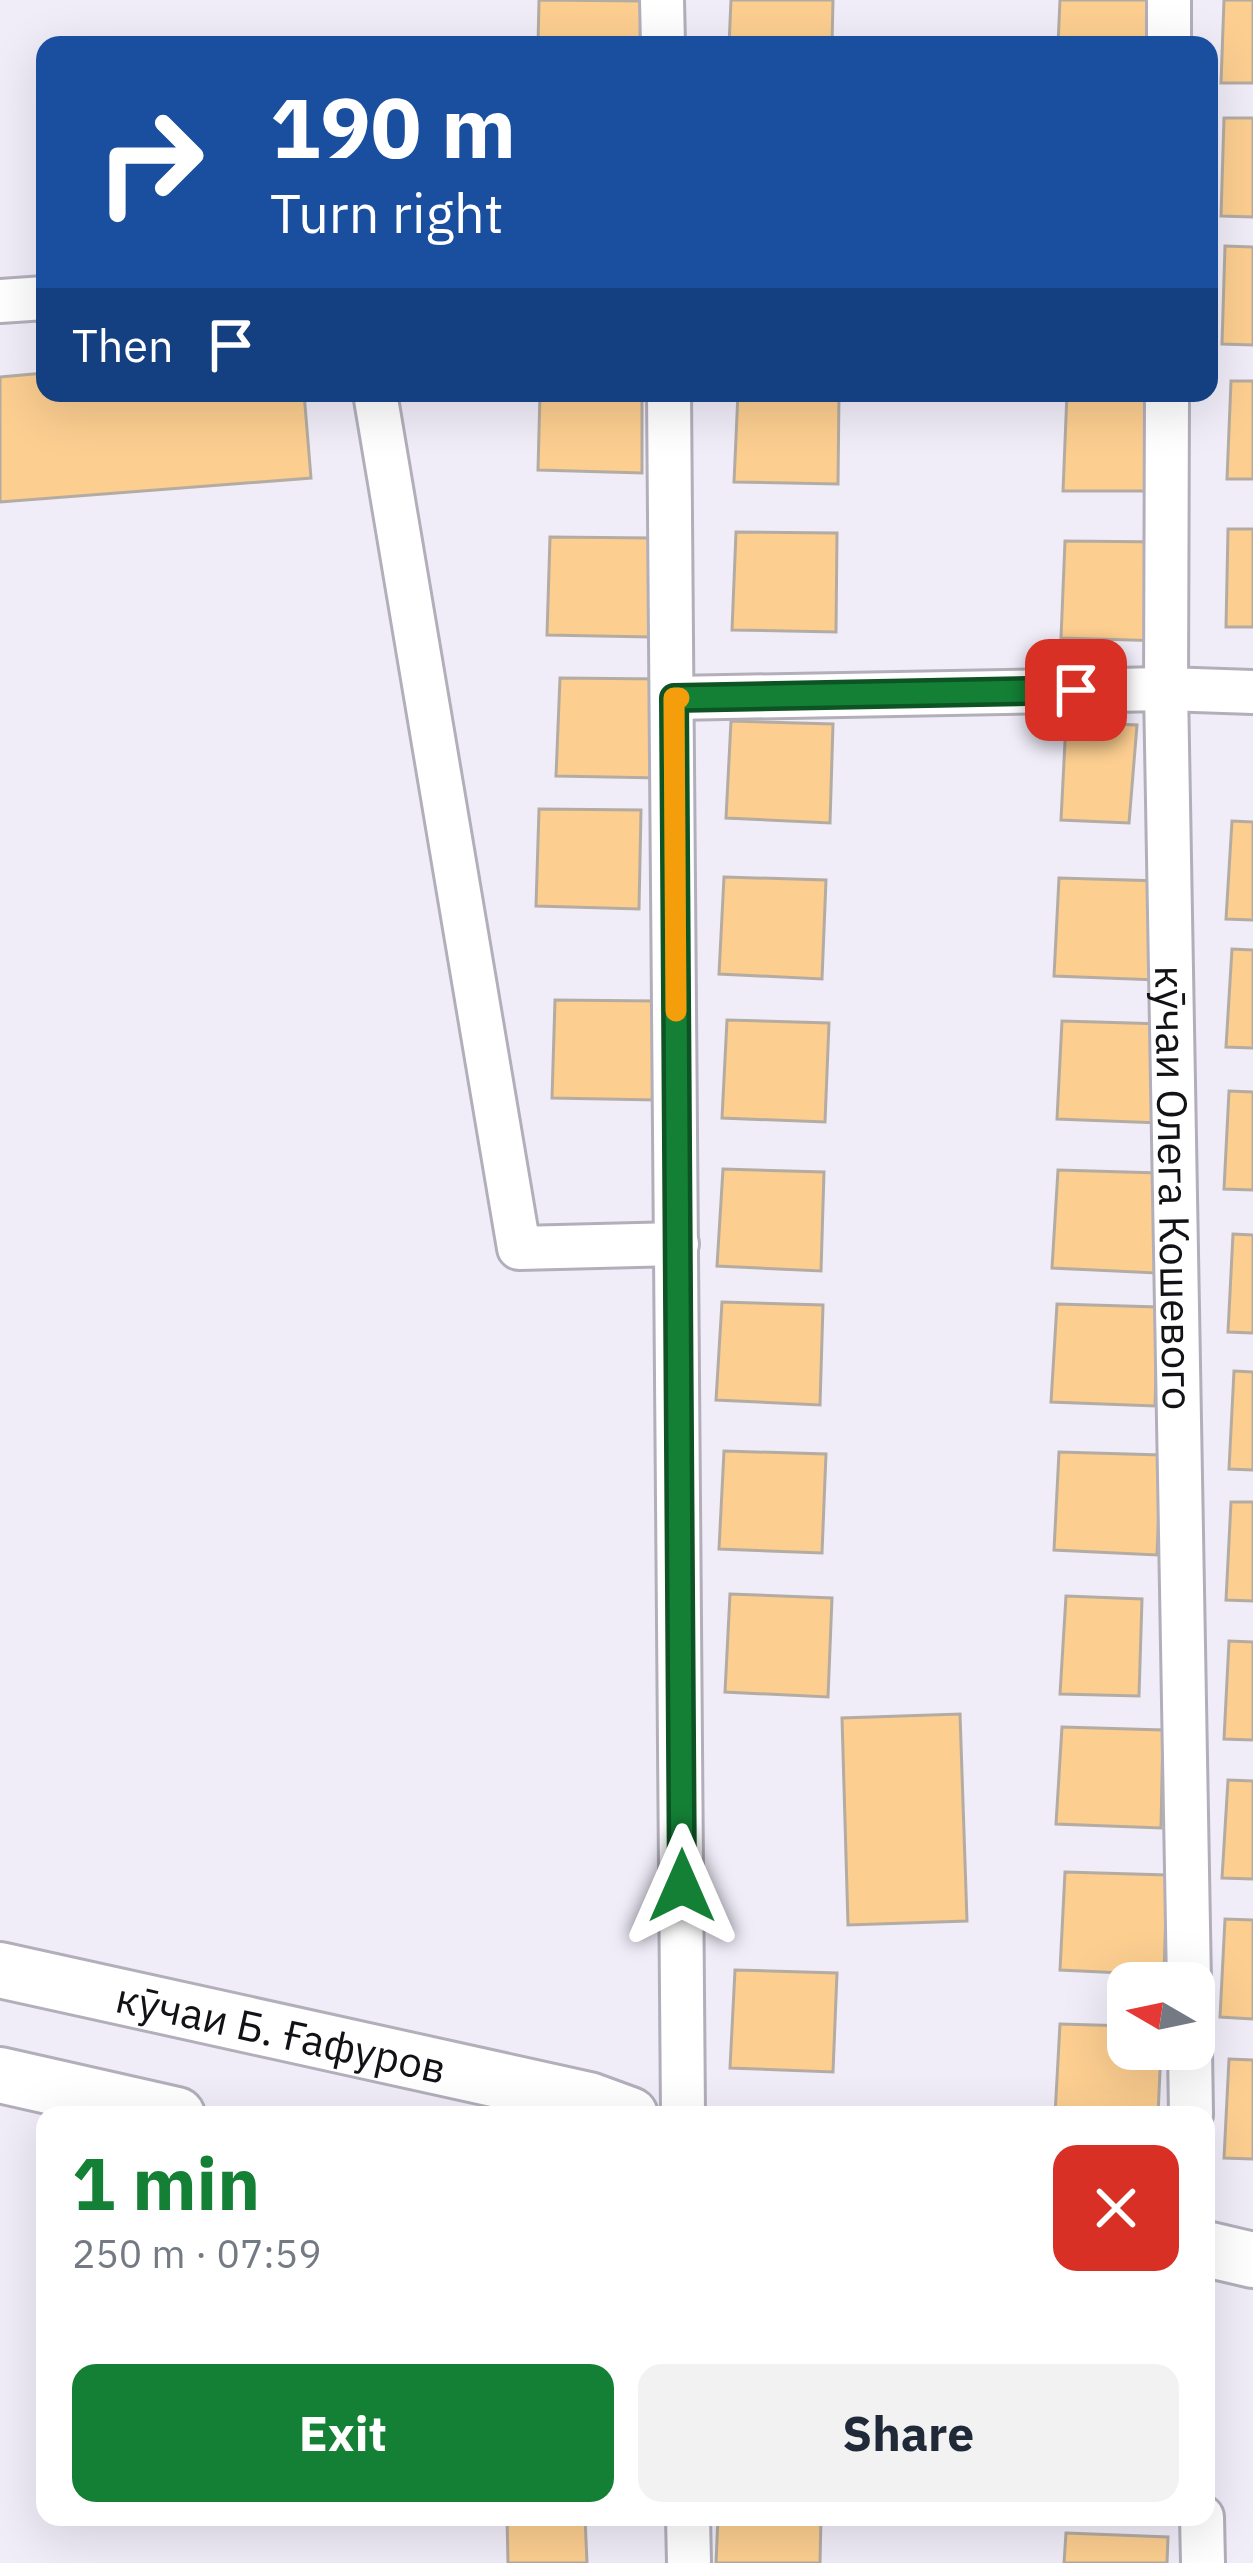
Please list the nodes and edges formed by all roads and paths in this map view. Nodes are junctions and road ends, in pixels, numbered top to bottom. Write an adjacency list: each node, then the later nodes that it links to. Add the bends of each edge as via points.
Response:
1 (662, 0): 3 (street)
2 (1169, 0): 4 (street)
3 (663, 36)
4 (1169, 36)
5 (36, 299): 6 (street)
6 (0, 301)
7 (377, 402): 13 (street, via 519,1248)
8 (669, 402): 12 (street)
9 (1167, 402): 10 (street, кӯчаи Олега Кошевого)
10 (1166, 688): 11 (street); 12 (street); 14 (street, кӯчаи Олега Кошевого)
11 (1253, 692)
12 (674, 698): 13 (street)
13 (677, 1244): 20 (street)
14 (1189, 1962)
15 (0, 1970): 19 (main road, кӯчаи Б. Ғафуров)
16 (1190, 2070): 21 (street)
17 (0, 2075): 18 (main road)
18 (137, 2106)
19 (605, 2106)
20 (683, 2106)
21 (1191, 2106)
22 (1215, 2251): 23 (main road)
23 (1253, 2260)
24 (688, 2526): 26 (street)
25 (1202, 2526): 27 (street)
26 (689, 2563)
27 (1203, 2563)

